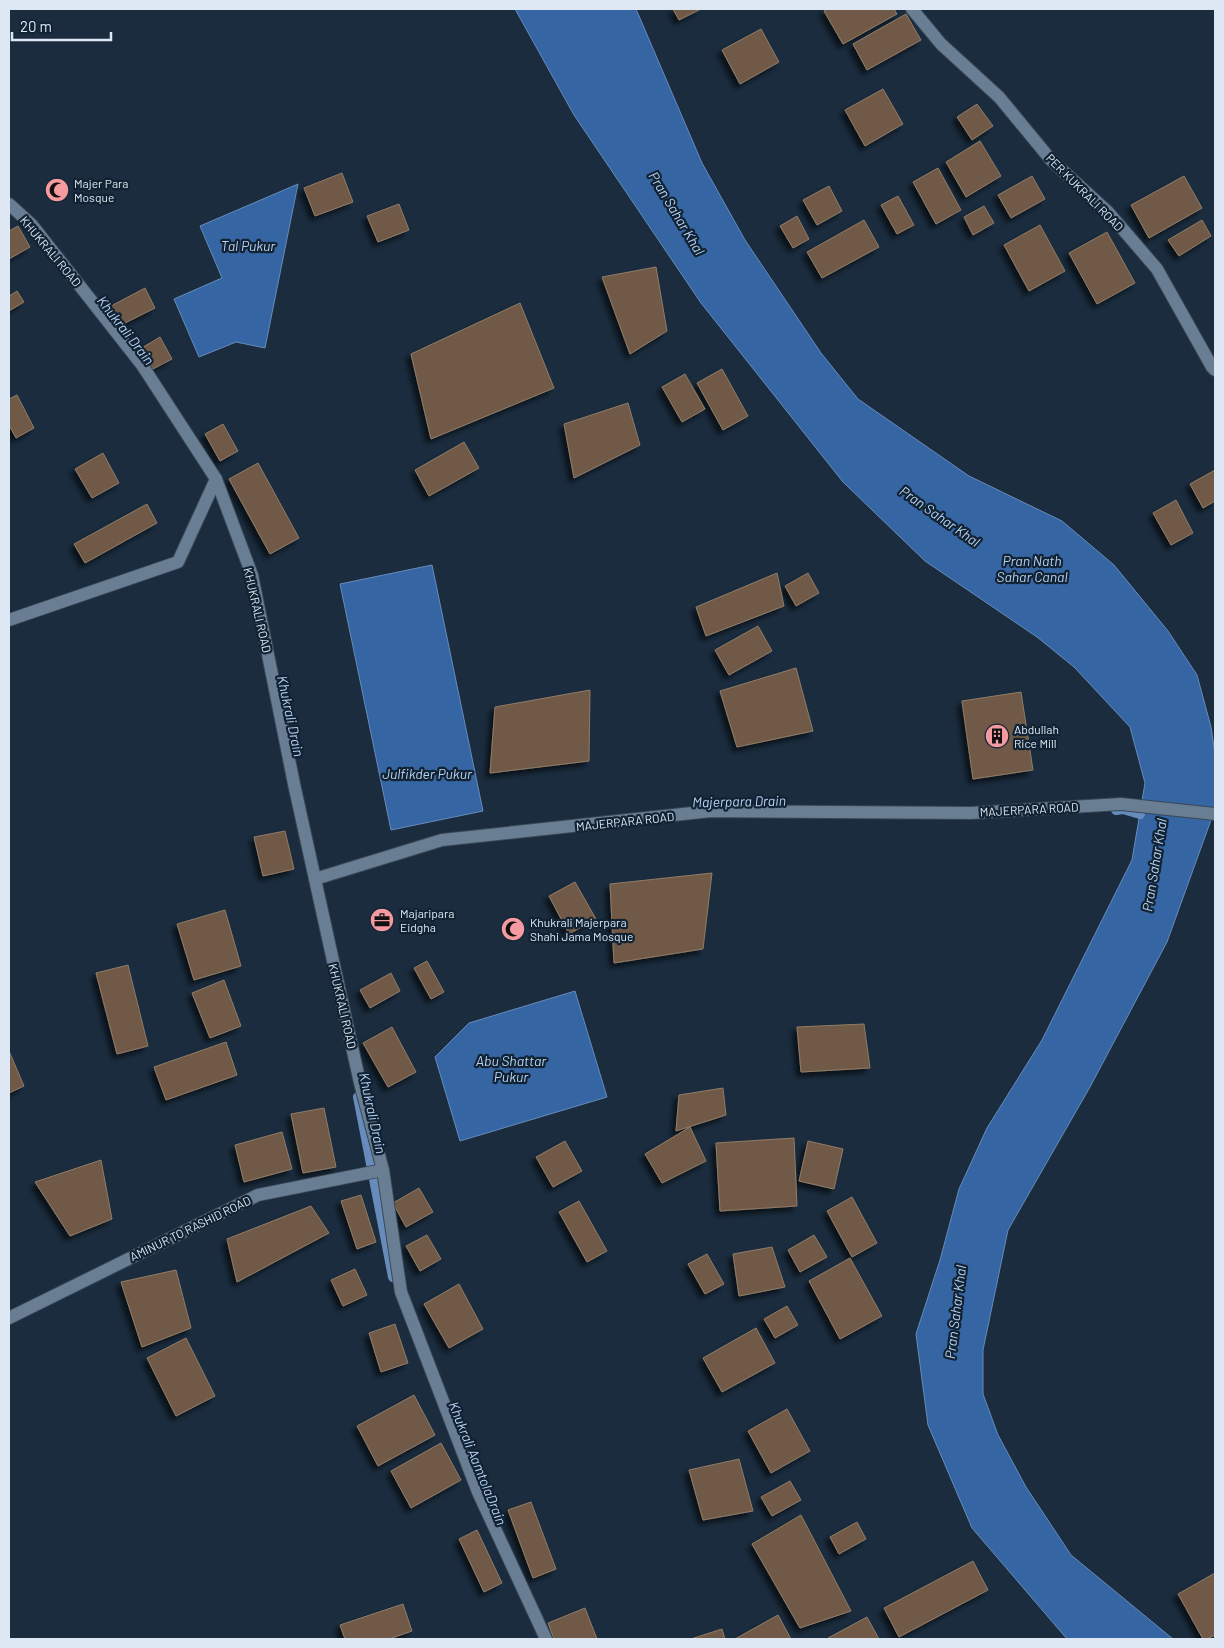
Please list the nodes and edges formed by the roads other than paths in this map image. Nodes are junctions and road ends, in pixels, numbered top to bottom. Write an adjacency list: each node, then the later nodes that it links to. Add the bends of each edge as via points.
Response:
1 (912, 9): 3 (street, PER KUKRALI ROAD, via 941,44 999,97 1051,160 1108,212 1157,269)
2 (9, 204): 4 (street, KHUKRALI ROAD, via 32,225 142,365)
3 (1215, 370)
4 (216, 479): 5 (street, via 178,562); 7 (street, KHUKRALI ROAD, via 252,575)
5 (9, 620)
6 (1215, 814): 7 (street, MAJERPARA ROAD, via 1121,804 971,812 711,811 442,840)
7 (315, 879): 8 (street, KHUKRALI ROAD)
8 (376, 1171): 9 (street, AMINUR TO RASHID ROAD, via 258,1195); 10 (street, KHUKRALI ROAD, via 401,1292 478,1492)
9 (9, 1318)
10 (546, 1639)

